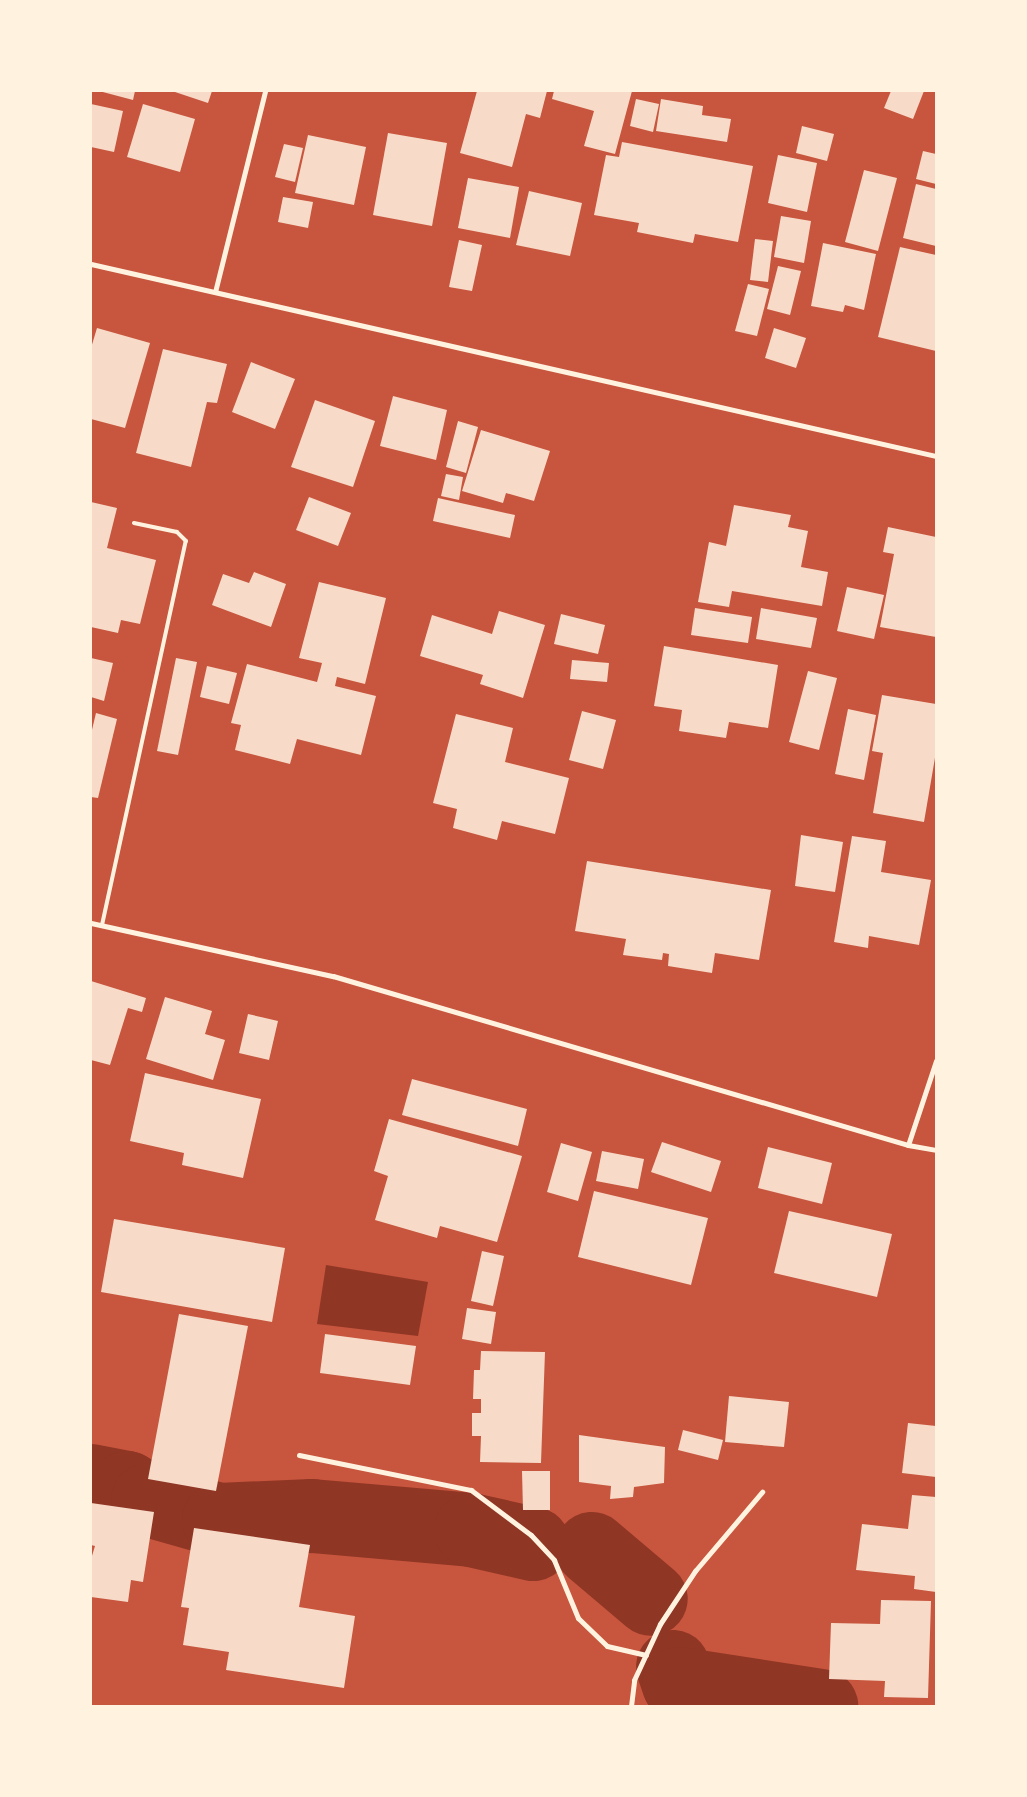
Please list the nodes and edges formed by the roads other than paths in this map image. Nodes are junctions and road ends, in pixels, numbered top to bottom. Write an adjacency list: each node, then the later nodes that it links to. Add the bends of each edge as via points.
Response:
1 (265, 91): 3 (street)
2 (91, 264): 3 (street)
3 (215, 292): 4 (street)
4 (936, 456)
5 (134, 523): 7 (lane, via 178,532 186,541)
6 (91, 923): 7 (street)
7 (102, 925): 9 (street, via 333,976)
8 (936, 1061): 9 (street)
9 (908, 1145): 10 (street)
10 (936, 1150)
11 (299, 1455): 13 (street, via 471,1490 531,1535 554,1560 578,1618 607,1646)
12 (762, 1492): 13 (street, via 695,1571 660,1624)
13 (646, 1655): 14 (street, via 634,1680)
14 (631, 1706)

